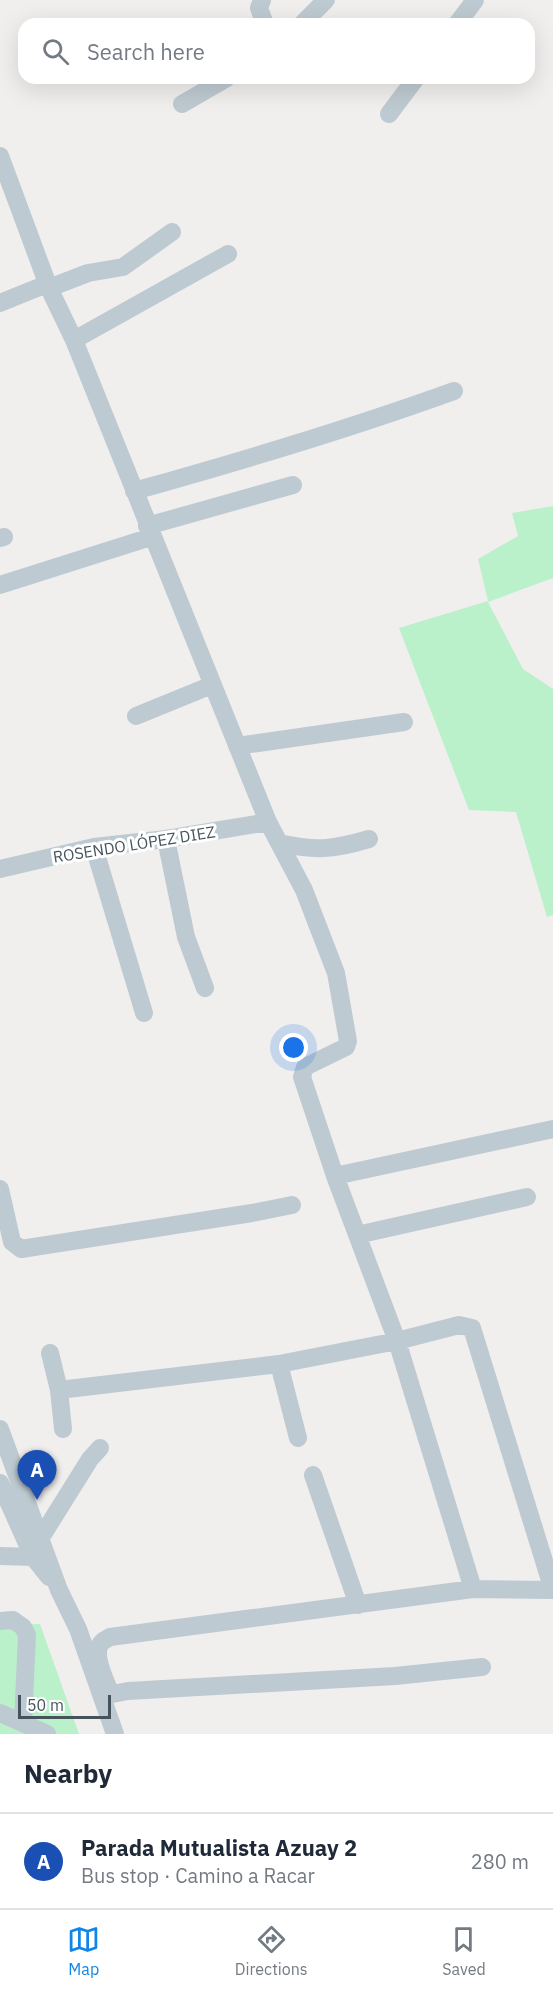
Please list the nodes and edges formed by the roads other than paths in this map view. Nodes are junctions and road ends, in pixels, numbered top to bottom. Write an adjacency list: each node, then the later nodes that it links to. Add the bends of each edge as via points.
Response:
1 (262, 0): 4 (street, via 259,8)
2 (326, 0): 5 (street)
3 (475, 0): 6 (street)
4 (263, 18)
5 (308, 18)
6 (462, 18)
7 (217, 84): 9 (street)
8 (412, 84): 10 (street)
9 (182, 104)
10 (389, 114)
11 (0, 156): 14 (street)
12 (172, 232): 14 (street, via 123,267 88,273)
13 (228, 254): 16 (street)
14 (49, 288): 15 (street, via 42,286); 16 (street)
15 (0, 303)
16 (74, 340): 19 (street)
17 (454, 391): 19 (street, via 236,463)
18 (293, 485): 20 (street)
19 (134, 491): 20 (street)
20 (149, 532): 21 (street); 22 (street)
21 (0, 585)
22 (212, 685): 23 (street); 25 (street)
23 (136, 716)
24 (404, 722): 25 (street)
25 (237, 746): 26 (street)
26 (268, 822): 27 (street, ROSENDO LÓPEZ DIEZ); 29 (street)
27 (166, 839): 30 (street, ROSENDO LÓPEZ DIEZ); 32 (street, via 186,937)
28 (369, 839): 29 (street, via 327,850)
29 (279, 843): 35 (street, via 304,890 336,973 346,1028 346,1047 305,1067 302,1077)
30 (94, 848): 31 (street, ROSENDO LÓPEZ DIEZ); 33 (street)
31 (0, 869)
32 (205, 988)
33 (144, 1013)
34 (553, 1130): 35 (street)
35 (335, 1176): 39 (street)
36 (0, 1189): 38 (street, via 12,1242 21,1249)
37 (527, 1197): 39 (street)
38 (292, 1205)
39 (357, 1235): 40 (street)
40 (397, 1341): 42 (street); 53 (street); 55 (street, via 459,1325 472,1328)
41 (50, 1353): 43 (street)
42 (279, 1364): 43 (street); 46 (street)
43 (59, 1390): 45 (street)
44 (0, 1429): 50 (street)
45 (63, 1429)
46 (298, 1438)
47 (100, 1448): 50 (street)
48 (313, 1475): 56 (street)
49 (0, 1483): 52 (street)
50 (40, 1539): 54 (street)
51 (0, 1556): 52 (street)
52 (33, 1557): 54 (street)
53 (473, 1589): 55 (street); 56 (street)
54 (59, 1590): 59 (street)
55 (553, 1590)
56 (358, 1605): 59 (street, via 110,1637 98,1650)
57 (0, 1621): 61 (street, via 14,1620 27,1635)
58 (482, 1668): 59 (street)
59 (106, 1695): 63 (street)
60 (0, 1713): 61 (street)
61 (22, 1723): 62 (street)
62 (47, 1734)
63 (116, 1734)

